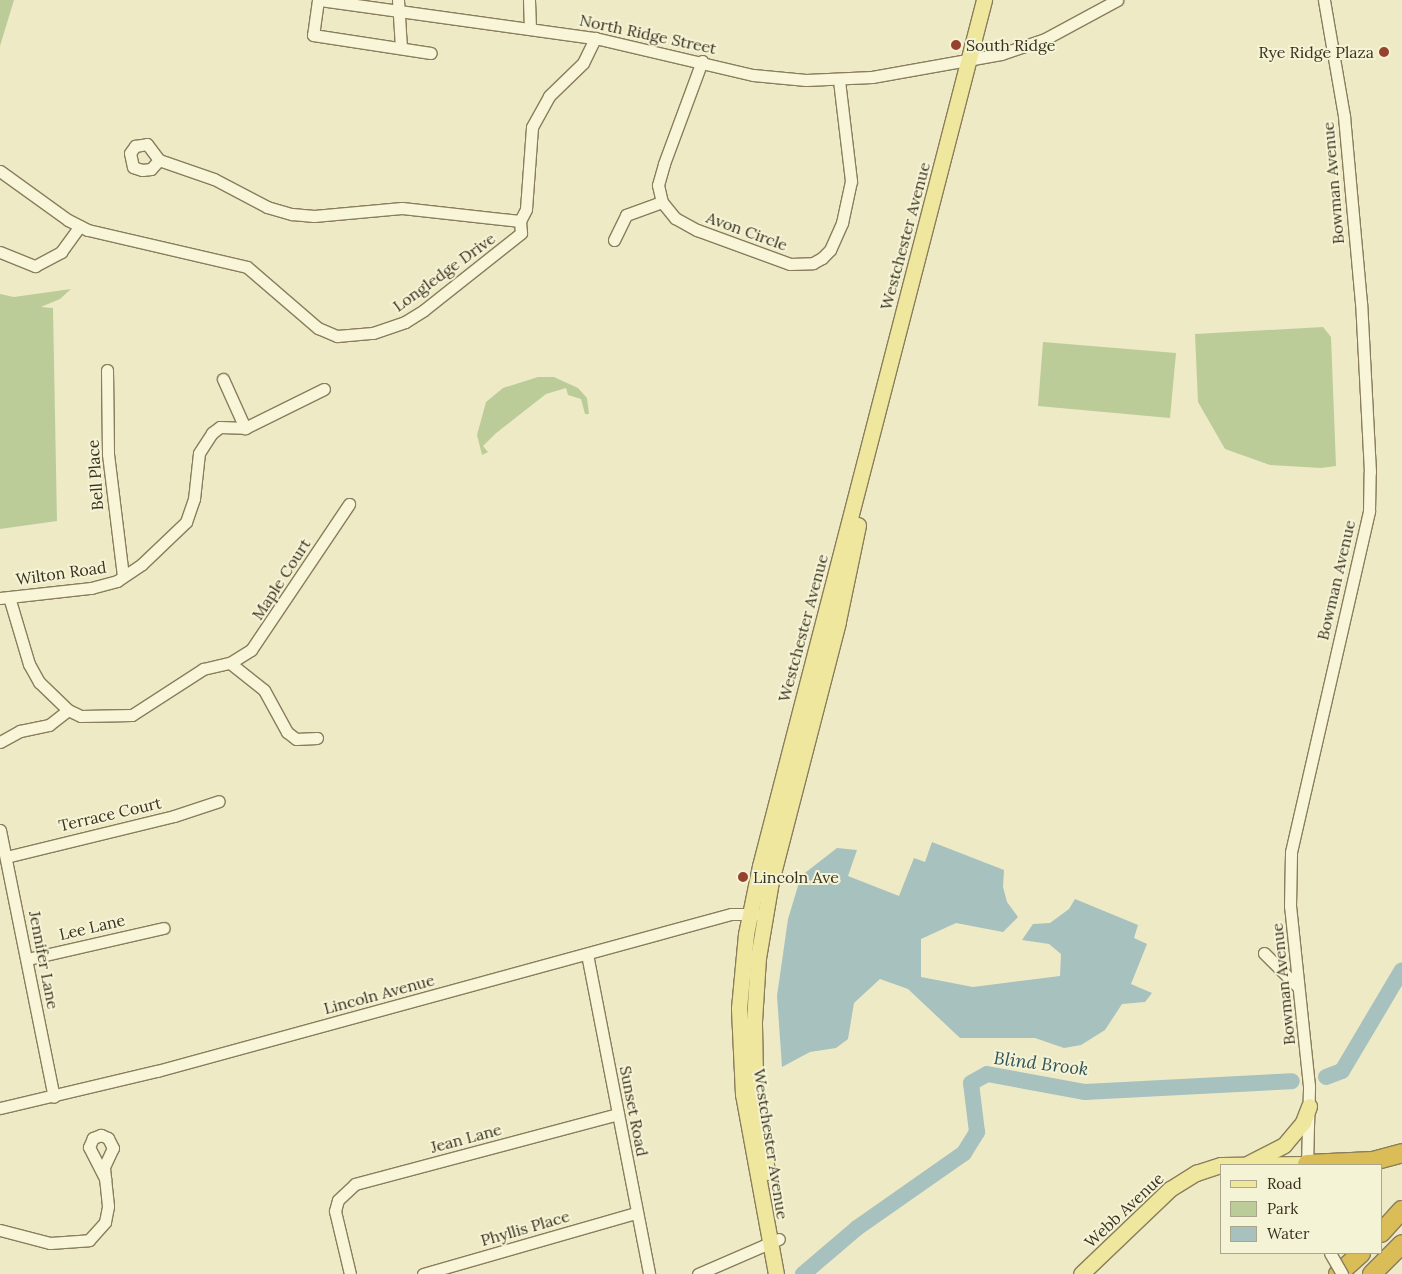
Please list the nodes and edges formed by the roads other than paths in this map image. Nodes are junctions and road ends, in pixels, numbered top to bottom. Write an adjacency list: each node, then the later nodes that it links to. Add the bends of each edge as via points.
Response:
1 (319, 0): 7 (street, North Ridge Street); 10 (street, via 313,35)
2 (529, 0): 8 (street)
3 (984, 0): 12 (main road, Westchester Avenue)
4 (993, 0): 12 (main road, Westchester Avenue)
5 (1116, 0): 12 (street, North Ridge Street, via 1045,39)
6 (1324, 0): 42 (street, Bowman Avenue, via 1343,114 1361,303 1370,495 1291,852 1290,906)
7 (399, 6): 8 (street, North Ridge Street); 10 (street)
8 (530, 29): 9 (street, North Ridge Street)
9 (595, 38): 13 (street, North Ridge Street); 18 (street, Longledge Drive, via 583,63 549,96 532,127 526,209)
10 (401, 48): 11 (street)
11 (431, 53)
12 (973, 59): 14 (street, North Ridge Street); 36 (main road, Westchester Avenue); 37 (main road, Westchester Avenue)
13 (702, 61): 14 (street, North Ridge Street, via 778,79); 17 (street, via 658,185)
14 (839, 80): 17 (street, Avon Circle, via 850,181 836,240 822,258 800,265 778,260 697,230 675,218)
15 (159, 160): 18 (street, via 214,179 267,207 292,214 402,208)
16 (0, 171): 19 (street, Longledge Drive)
17 (662, 202): 20 (street, via 626,215)
18 (520, 221): 19 (street, Longledge Drive, via 522,233 405,322 373,333 337,336 318,328 247,267 104,235)
19 (80, 226): 21 (street, via 61,252 35,266)
20 (614, 240)
21 (0, 252)
22 (107, 370): 27 (street, Bell Place, via 108,454)
23 (223, 379): 25 (street)
24 (324, 389): 25 (street, Wilton Road)
25 (245, 428): 27 (street, Wilton Road, via 220,427 203,442 194,499 186,522 142,564)
26 (349, 504): 29 (street, Maple Court, via 270,626 251,650)
27 (123, 576): 28 (street, Wilton Road, via 117,581 91,588)
28 (5, 597): 30 (street, via 29,664 39,682)
29 (230, 662): 30 (street, Maple Court, via 203,669 132,715 81,716); 31 (street, via 264,690 287,732 296,739)
30 (68, 710): 32 (street, via 49,725 20,731)
31 (317, 738)
32 (0, 742)
33 (220, 801): 35 (street, Terrace Court, via 174,816)
34 (0, 830): 35 (street, Jennifer Lane)
35 (6, 857): 41 (street, Jennifer Lane)
36 (750, 914): 37 (street, Lincoln Avenue); 40 (street, Lincoln Avenue, via 730,914); 57 (main road, Westchester Avenue, via 740,998 740,1062 748,1126)
37 (766, 914): 57 (main road, Westchester Avenue, via 755,989 755,1081)
38 (163, 928): 41 (street, Lee Lane)
39 (1264, 953): 42 (street)
40 (587, 954): 43 (street, Lincoln Avenue); 46 (street, Sunset Road)
41 (28, 959): 43 (street, Jennifer Lane)
42 (1300, 989): 44 (street, Bowman Avenue)
43 (54, 1097): 45 (street, Lincoln Avenue)
44 (1309, 1106): 48 (main road, via 1303,1122 1284,1146); 50 (street, Bowman Avenue)
45 (0, 1108)
46 (618, 1114): 54 (street, Sunset Road); 62 (street, Jean Lane, via 355,1184 338,1200 335,1211)
47 (1402, 1153): 50 (highway, via 1373,1161)
48 (1249, 1163): 49 (main road, Webb Avenue); 50 (main road, Webb Avenue)
49 (1235, 1164)
50 (1308, 1164)
51 (1220, 1165): 66 (main road, Webb Avenue, via 1196,1173 1170,1189)
52 (105, 1179): 55 (street, via 108,1206 105,1222 89,1240 50,1243)
53 (1402, 1210): 56 (highway)
54 (636, 1213): 63 (street, Phyllis Place); 64 (street, Sunset Road)
55 (0, 1230)
56 (1382, 1232)
57 (774, 1240): 61 (main road, Westchester Avenue); 65 (street)
58 (1402, 1244): 68 (highway)
59 (1330, 1254): 67 (street, bridge)
60 (1360, 1254): 67 (highway)
61 (782, 1273)
62 (350, 1274)
63 (423, 1274)
64 (649, 1274)
65 (698, 1274)
66 (1081, 1274)
67 (1340, 1274)
68 (1372, 1274)

